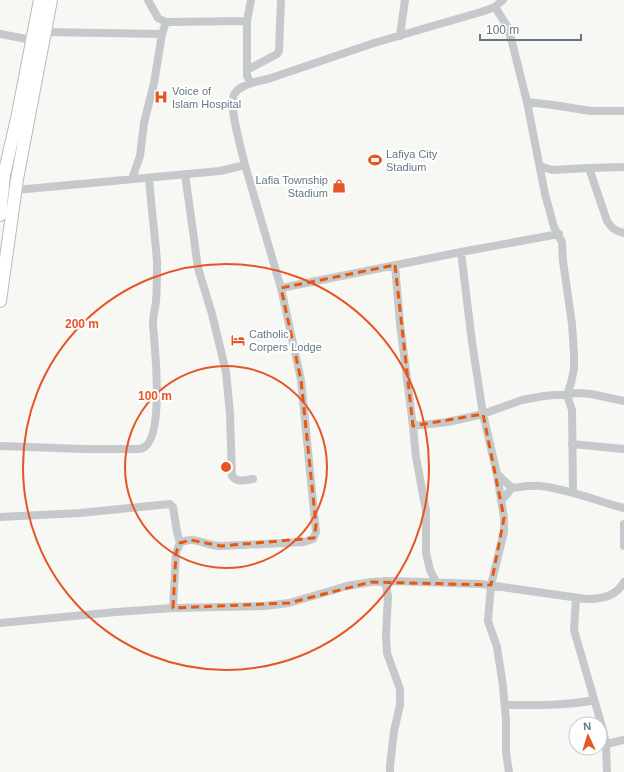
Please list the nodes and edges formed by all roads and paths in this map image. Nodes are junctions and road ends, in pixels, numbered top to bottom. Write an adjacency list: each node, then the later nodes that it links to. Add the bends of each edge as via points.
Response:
1 (40, 0): 15 (highway)
2 (51, 0): 11 (highway)
3 (148, 0): 10 (street, via 158,18)
4 (251, 0): 9 (street)
5 (281, 0): 16 (street, via 279,51)
6 (405, 0): 14 (street)
7 (503, 0): 8 (street)
8 (495, 7): 14 (street); 18 (street, via 507,26)
9 (247, 21): 10 (street); 16 (street)
10 (166, 22): 13 (street)
11 (45, 32): 13 (street); 30 (highway)
12 (0, 34): 15 (street)
13 (162, 34): 28 (street, via 140,156)
14 (400, 36): 17 (street)
15 (32, 40): 26 (highway, via 18,114)
16 (247, 70): 17 (street)
17 (251, 83): 20 (street, via 237,90 232,101)
18 (527, 102): 19 (street, via 591,111); 21 (street)
19 (624, 111)
20 (245, 165): 25 (street, via 220,171); 37 (street)
21 (540, 166): 24 (street); 29 (street)
22 (589, 168): 23 (street); 24 (street); 33 (street, via 607,221 615,231)
23 (624, 168)
24 (552, 170): 29 (street)
25 (185, 174): 27 (street); 47 (street, via 198,268 226,372 232,476 236,480)
26 (2, 175): 30 (street); 31 (highway)
27 (148, 178): 28 (street); 44 (street, via 157,262 153,324 157,386 153,433 148,444 145,448 139,449)
28 (132, 179): 30 (street)
29 (542, 179): 34 (street, via 554,227)
30 (17, 184): 31 (street); 38 (highway)
31 (4, 189): 32 (highway)
32 (0, 215)
33 (624, 233)
34 (559, 234): 35 (street); 39 (street, via 574,354 572,383)
35 (461, 252): 36 (street); 41 (street)
36 (395, 265): 37 (street); 42 (street)
37 (281, 288): 54 (street, via 301,380 316,525 315,537 304,542 251,546 215,546 200,540)
38 (0, 301)
39 (568, 395): 40 (street, via 591,394); 41 (street, via 528,398); 43 (street, via 572,410)
40 (624, 401)
41 (483, 414): 42 (street); 46 (street)
42 (413, 426): 57 (street, via 426,512 426,553)
43 (572, 444): 45 (street); 49 (street)
44 (0, 446)
45 (624, 449)
46 (497, 474): 48 (street); 50 (street)
47 (253, 479)
48 (512, 488): 49 (street, via 539,485); 50 (street)
49 (573, 492): 51 (street)
50 (502, 501): 59 (street, via 504,532)
51 (624, 508)
52 (0, 517): 54 (street, via 80,513 170,504 173,507)
53 (624, 524): 55 (street)
54 (180, 543): 61 (street, via 176,553)
55 (624, 546)
56 (385, 581): 57 (street); 61 (street, via 347,586 289,603); 69 (street, via 388,596 387,652 400,689)
57 (436, 582): 59 (street)
58 (624, 582): 60 (street, via 612,595 598,599)
59 (491, 585): 60 (street); 64 (street, via 488,621 497,647)
60 (576, 598): 63 (street, via 574,630)
61 (173, 608): 62 (street)
62 (0, 624)
63 (594, 700): 64 (street); 65 (street)
64 (505, 705): 70 (street)
65 (599, 716)
66 (624, 740): 67 (street)
67 (608, 744)
68 (606, 756): 71 (street)
69 (390, 772)
70 (508, 772)
71 (607, 772)

